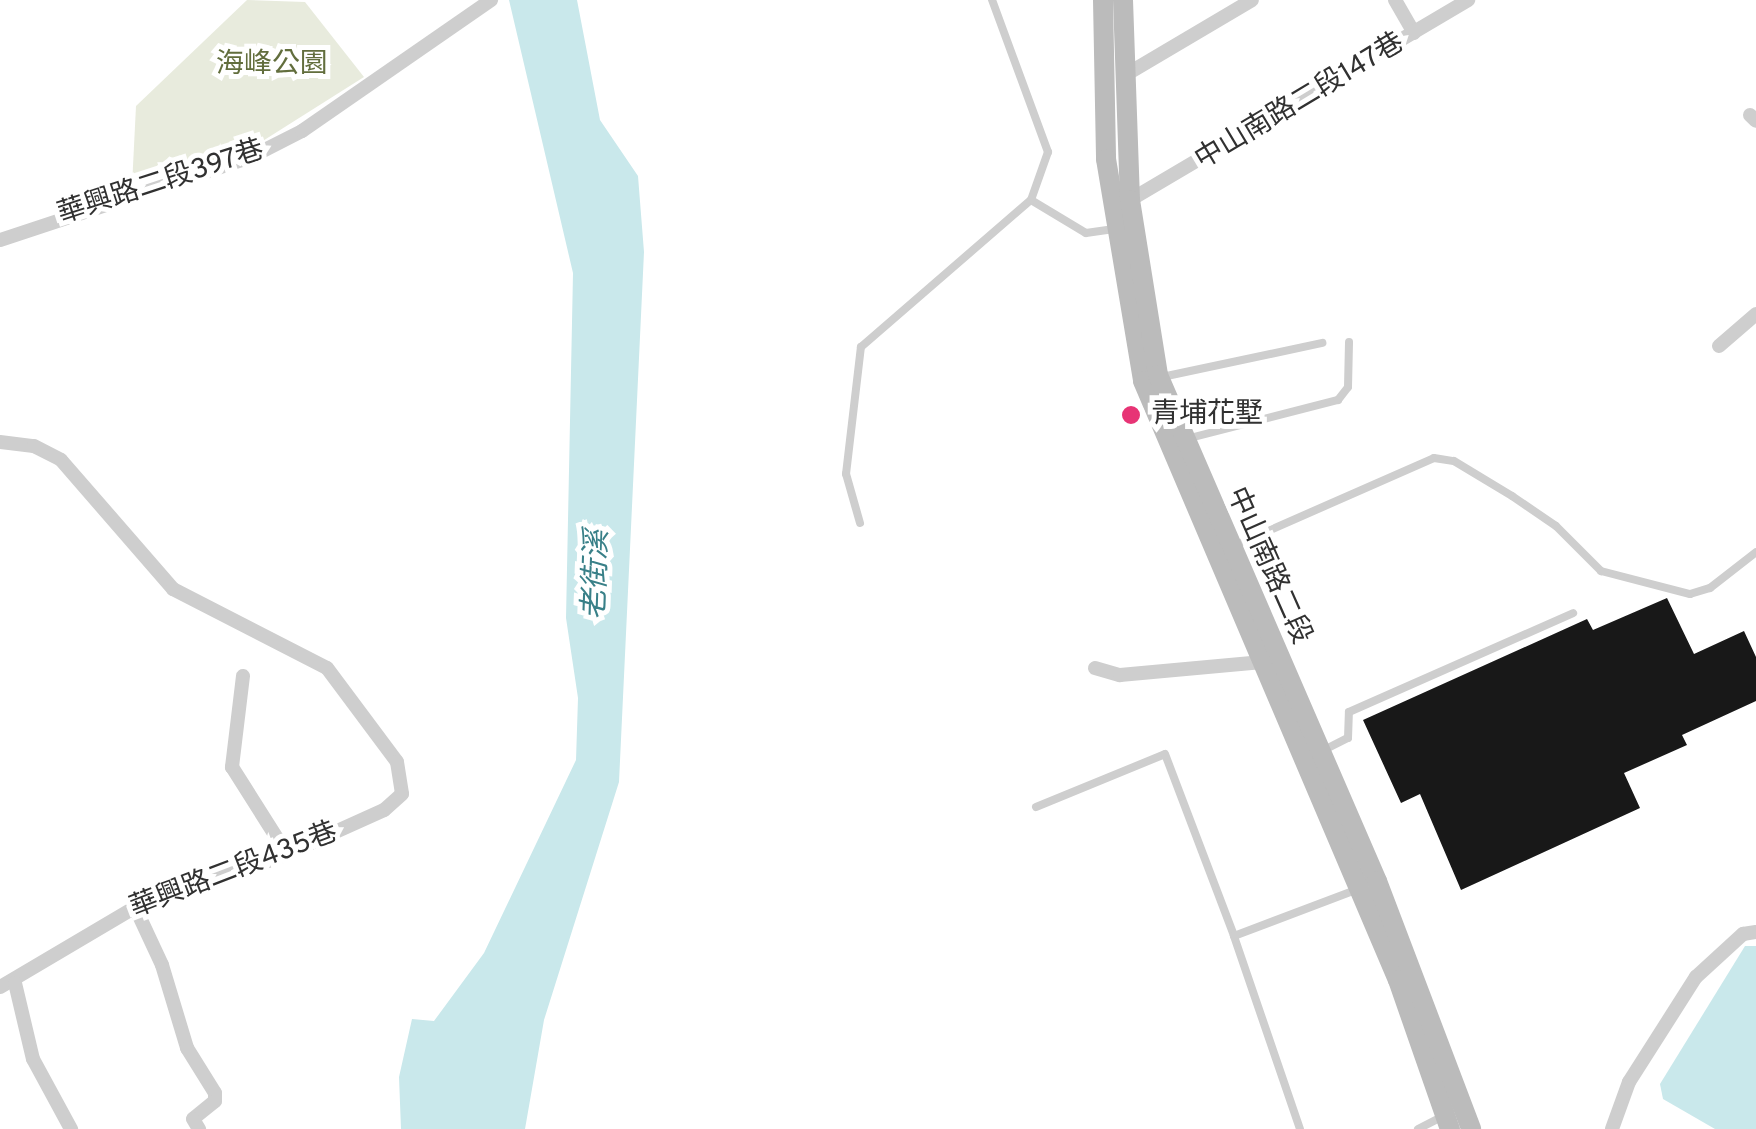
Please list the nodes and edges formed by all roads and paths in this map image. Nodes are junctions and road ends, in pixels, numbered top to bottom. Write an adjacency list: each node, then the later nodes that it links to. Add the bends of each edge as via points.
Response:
1 (491, 0): 13 (street, 華興路二段397巷, via 368,87 251,157)
2 (992, 0): 10 (lane, via 1048,152)
3 (1103, 0): 12 (main road, 中山南路二段, via 1106,160)
4 (1123, 0): 9 (main road, 中山南路二段)
5 (1252, 0): 9 (street)
6 (1394, 0): 8 (street)
7 (1468, 0): 8 (street, 中山南路二段147巷)
8 (1414, 33): 11 (street, 中山南路二段147巷)
9 (1127, 74): 11 (main road, 中山南路二段)
10 (1031, 200): 12 (lane, via 1086,232); 21 (lane, via 861,347 846,474)
11 (1130, 200): 18 (main road, 中山南路二段)
12 (1116, 229): 18 (main road, 中山南路二段)
13 (0, 240)
14 (1756, 314): 17 (street)
15 (1349, 342): 19 (lane, via 1348,386 1338,400)
16 (1322, 344): 18 (lane)
17 (1719, 346)
18 (1151, 379): 19 (main road, 中山南路二段); 22 (main road, 中山南路二段)
19 (1182, 440): 22 (main road, 中山南路二段)
20 (0, 442): 30 (street, 華興路二段435巷, via 34,446 61,460 173,589 327,668 396,762 402,794)
21 (860, 523)
22 (1222, 552): 23 (lane, via 1434,458 1454,460 1512,496 1556,526 1601,571 1690,594 1710,588); 25 (main road, 中山南路二段); 28 (main road, 中山南路二段)
23 (1756, 552)
24 (1573, 613): 28 (lane, via 1349,712 1348,738)
25 (1262, 662): 26 (street, via 1120,675); 28 (main road, 中山南路二段)
26 (1095, 668)
27 (243, 676): 30 (street, via 232,767)
28 (1312, 756): 31 (main road, 中山南路二段); 36 (main road, 中山南路二段)
29 (1036, 807): 34 (lane, via 1165,754)
30 (288, 854): 32 (street, 華興路二段435巷, via 207,876)
31 (1360, 888): 34 (lane); 36 (main road, 中山南路二段)
32 (135, 908): 35 (street, 華興路二段435巷, via 56,950); 38 (street, via 162,966 187,1048 214,1093 215,1100 193,1120)
33 (1756, 932): 42 (street, via 1743,934 1696,977 1629,1082)
34 (1234, 936): 39 (lane)
35 (8, 985): 37 (street, via 33,1059)
36 (1453, 1117): 40 (lane); 41 (main road, 中山南路二段)
37 (72, 1129)
38 (198, 1129)
39 (1300, 1129)
40 (1418, 1129)
41 (1471, 1129)
42 (1612, 1129)

